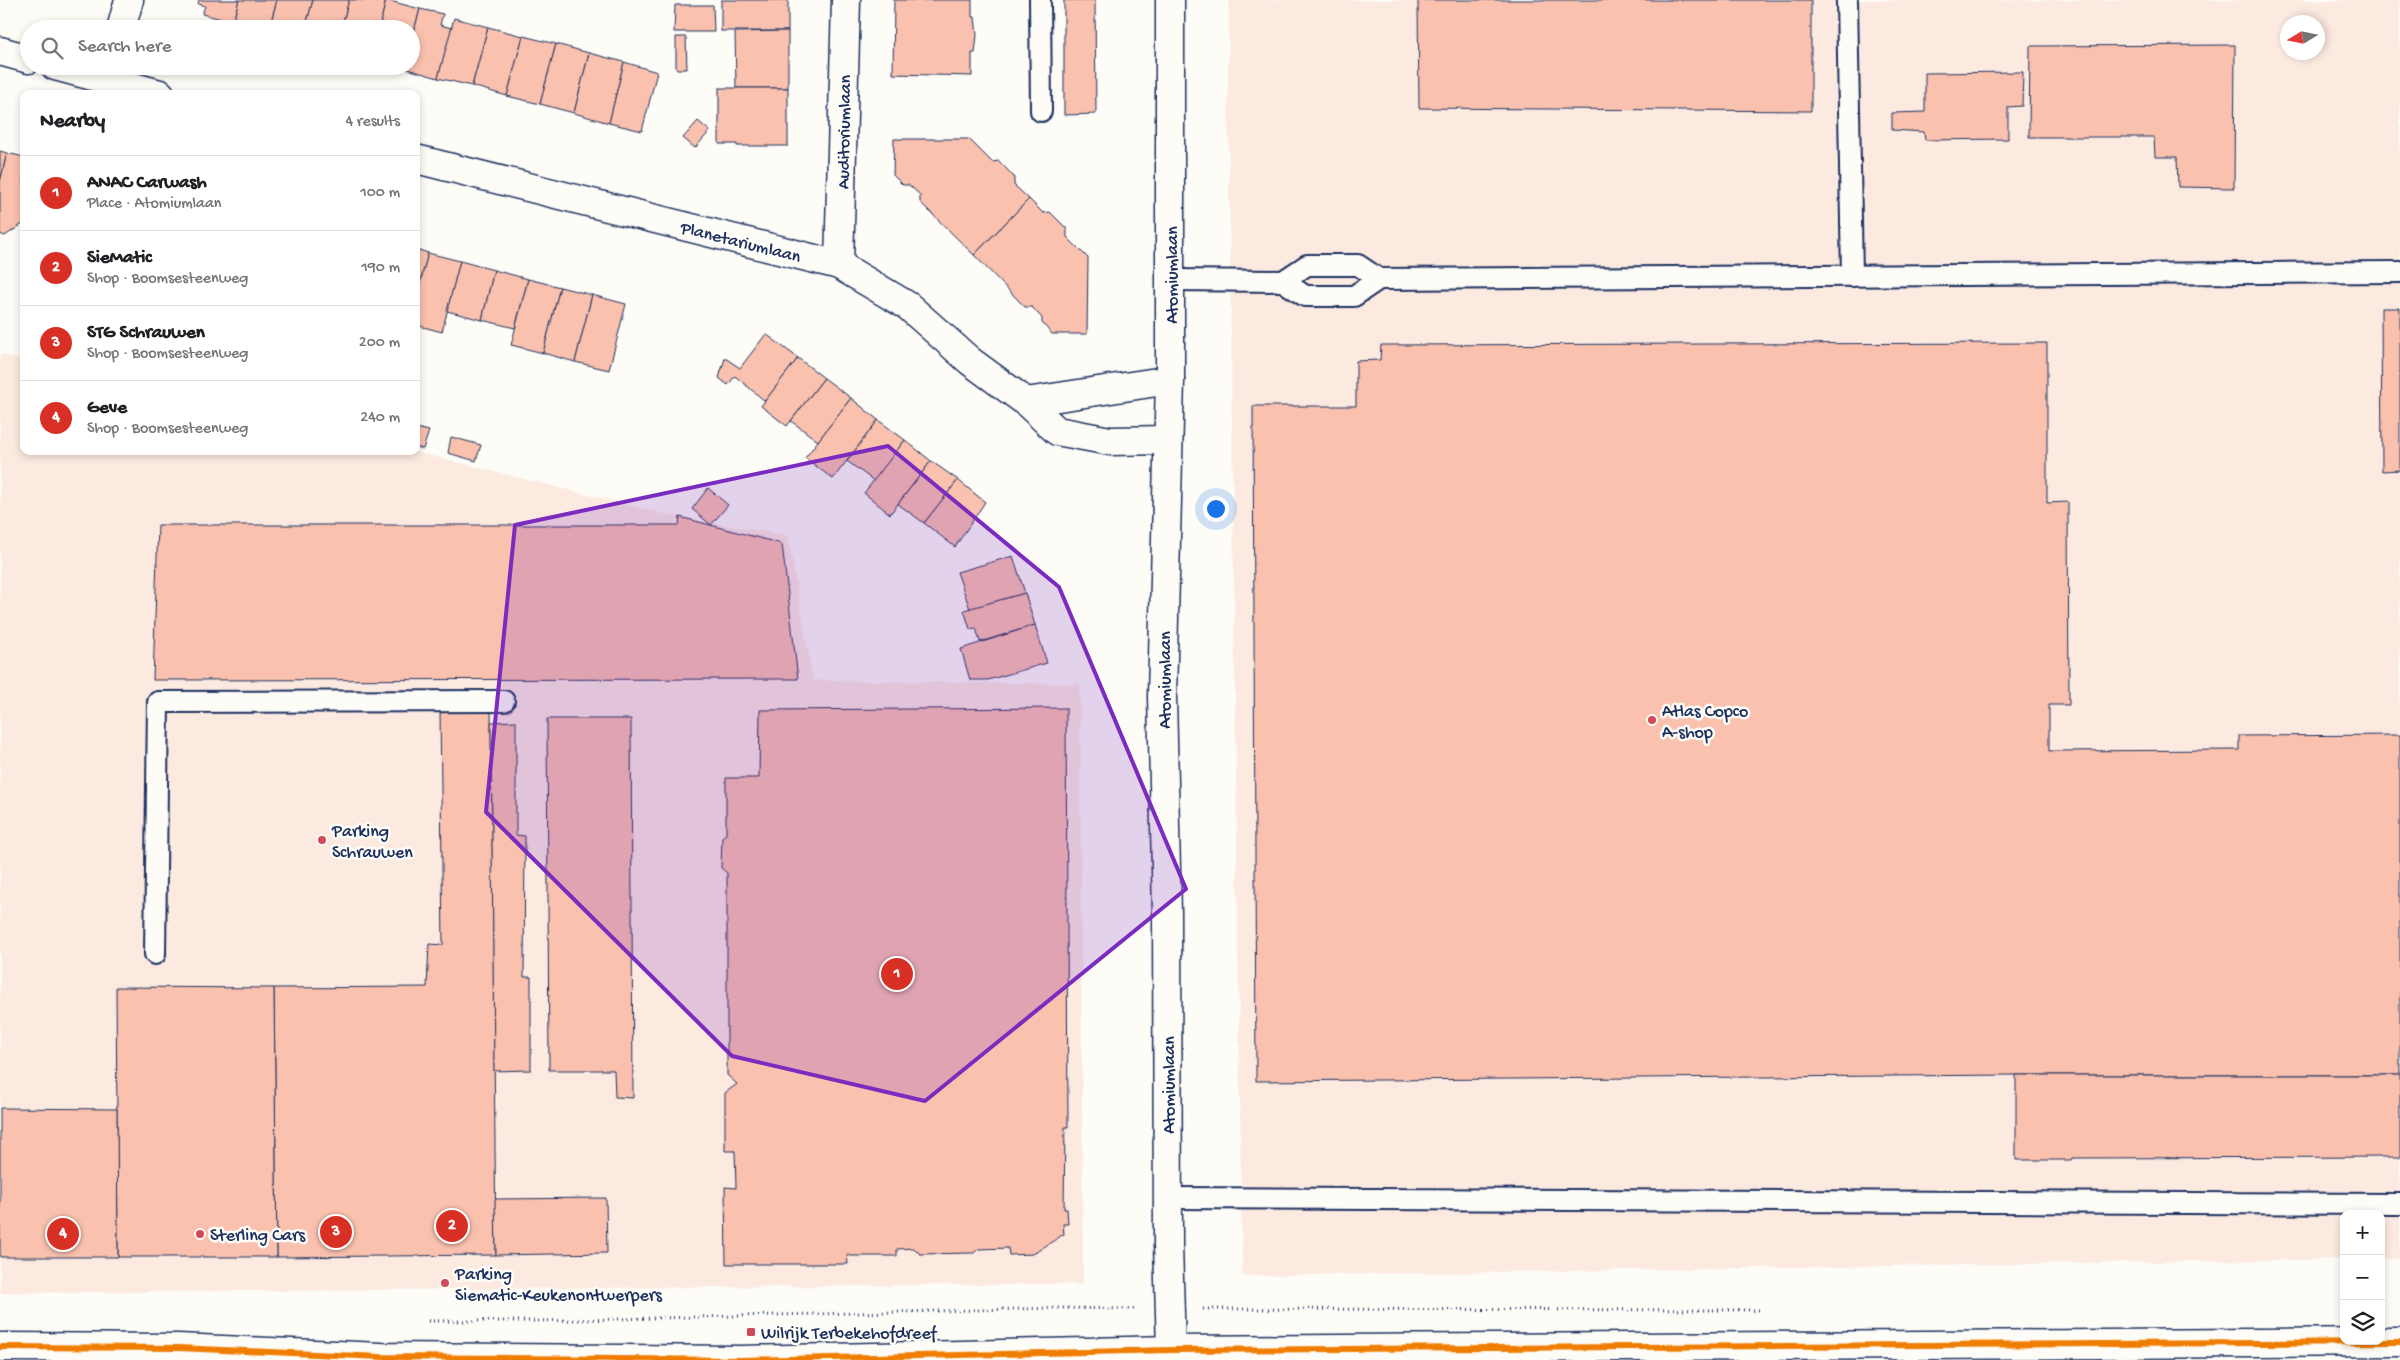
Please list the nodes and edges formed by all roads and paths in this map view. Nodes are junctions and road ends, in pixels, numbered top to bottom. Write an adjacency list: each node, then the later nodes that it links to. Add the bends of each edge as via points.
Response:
1 (129, 0): 6 (street)
2 (846, 0): 13 (street, Auditoriumlaan)
3 (1040, 0): 11 (lane)
4 (1170, 0): 17 (street, Atomiumlaan)
5 (1847, 0): 15 (lane)
6 (123, 20)
7 (0, 51): 8 (street)
8 (20, 57)
9 (114, 75): 10 (street)
10 (150, 90)
11 (1040, 111)
12 (420, 160): 13 (street, Planetariumlaan)
13 (839, 265): 20 (street, Planetariumlaan, via 908,306 970,361)
14 (2400, 272): 15 (lane)
15 (1852, 276): 16 (lane)
16 (1379, 279): 18 (lane, via 1358,265 1308,265); 18 (lane, via 1354,296 1305,296)
17 (1171, 280): 18 (lane); 19 (street, Atomiumlaan)
18 (1283, 281)
19 (1170, 380): 20 (street); 21 (street, Atomiumlaan)
20 (1026, 402): 21 (street, Planetariumlaan, via 1057,431 1110,441)
21 (1168, 440): 24 (street, Atomiumlaan, via 1162,697 1168,923)
22 (504, 701): 23 (lane, via 158,702)
23 (155, 954)
24 (1169, 1198): 25 (lane); 26 (street, Atomiumlaan)
25 (2400, 1204)
26 (1168, 1309): 27 (path, via 1057,1308); 30 (street, Atomiumlaan)
27 (690, 1317)
28 (2400, 1342): 30 (street)
29 (0, 1347): 30 (street, via 178,1348 381,1357 740,1360)
30 (1172, 1355)

